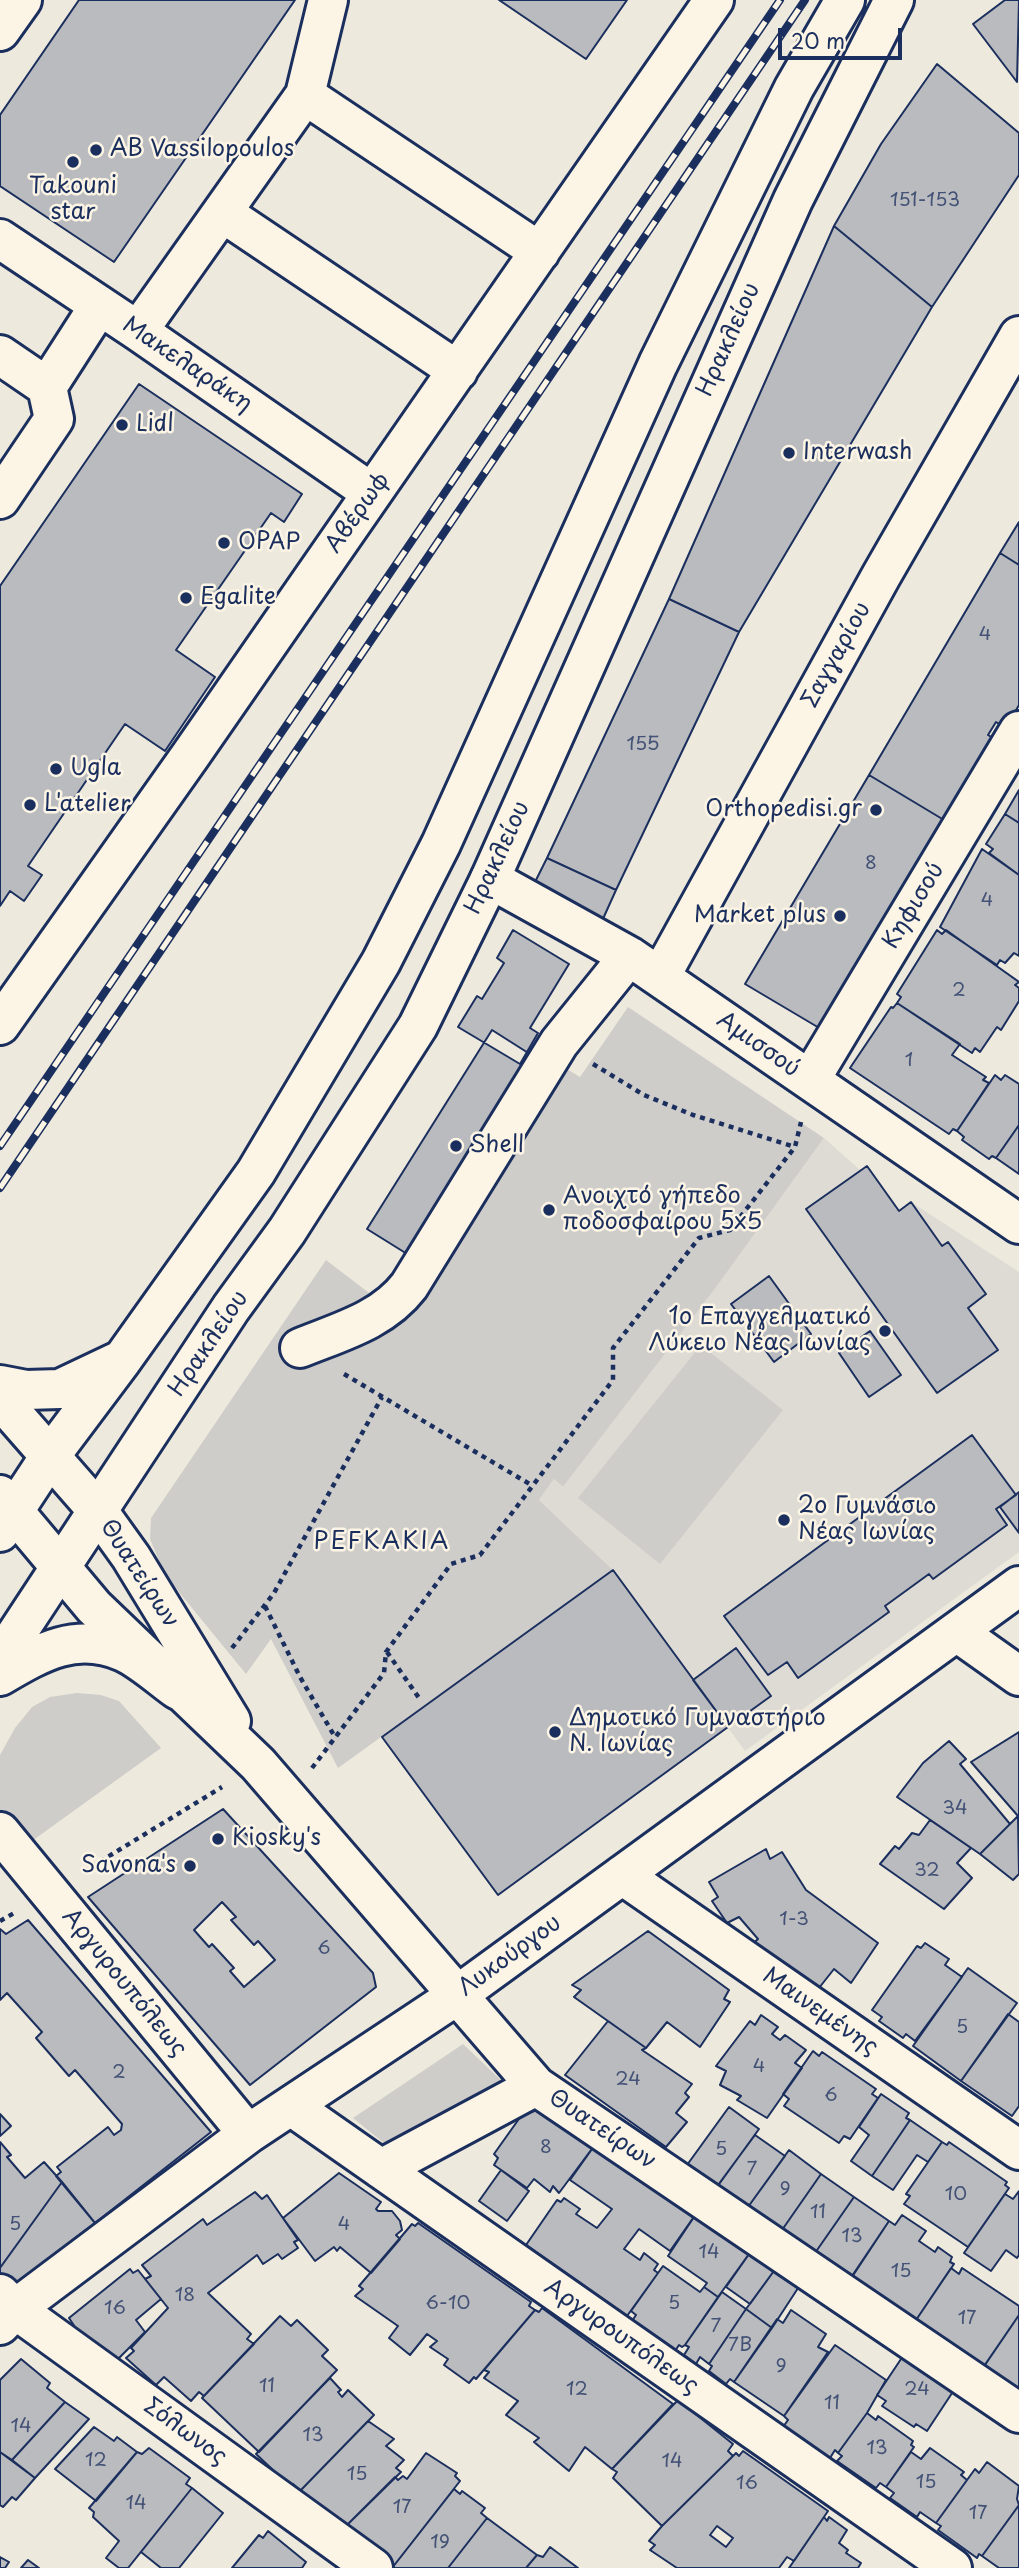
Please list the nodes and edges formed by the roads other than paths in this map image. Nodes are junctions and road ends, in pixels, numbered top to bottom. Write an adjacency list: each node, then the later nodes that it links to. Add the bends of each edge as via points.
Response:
1 (22, 0): 6 (street)
2 (328, 0): 7 (street)
3 (714, 0): 10 (street, Αβέρωφ)
4 (845, 0): 27 (street, via 794,88 658,364 475,771 381,962 257,1172)
5 (894, 0): 20 (street, Ηρακλείου, via 793,200)
6 (0, 32)
7 (305, 95): 8 (street); 10 (street)
8 (223, 213): 12 (street); 15 (street)
9 (0, 239): 11 (street, Μακελαράκη)
10 (540, 252): 15 (street, Αβέρωφ)
11 (99, 306): 12 (street, Μακελαράκη); 16 (street)
12 (138, 331): 17 (street, Μακελαράκη)
13 (1019, 336): 22 (street, Σαγγαρίου)
14 (0, 355): 16 (street)
15 (458, 371): 17 (street, Αβέρωφ)
16 (47, 387): 18 (street, via 54,419)
17 (372, 493): 23 (street, Αβέρωφ)
18 (0, 499)
19 (1019, 731): 24 (street, Κηφισού)
20 (490, 879): 21 (street, Αμισσού); 31 (street, Ηρακλείου, via 418,1026 288,1231 231,1308)
21 (629, 956): 22 (street, Αμισσού); 26 (street, via 559,1043 396,1303 373,1318)
22 (660, 977): 24 (street, Αμισσού)
23 (0, 1025)
24 (810, 1080): 25 (street, Αμισσού)
25 (1019, 1224)
26 (300, 1348)
27 (122, 1360): 28 (street, via 60,1390); 30 (street)
28 (0, 1385)
29 (0, 1399): 30 (street, Θυατείρων)
30 (50, 1456): 31 (street, Θυατείρων); 32 (street)
31 (98, 1511): 33 (street, Ηρακλείου); 39 (street, Θυατείρων, via 131,1557)
32 (4, 1513): 33 (street, Θυατείρων)
33 (61, 1567): 36 (street, Ηρακλείου); 39 (street, Θυατείρων, via 94,1608)
34 (1019, 1586): 35 (street, Λυκούργου)
35 (957, 1632): 38 (street); 41 (street, Λυκούργου)
36 (0, 1659)
37 (0, 1676): 39 (street, via 38,1654 73,1642 124,1652)
38 (1019, 1676)
39 (193, 1685): 42 (street, Θυατείρων)
40 (0, 1832): 45 (street, Αργυρουπόλεως)
41 (622, 1875): 42 (street, Λυκούργου); 46 (street, Μαινεμένης)
42 (456, 1996): 43 (street, Θυατείρων); 44 (street, Λυκούργου)
43 (536, 2086): 47 (street); 49 (street, Θυατείρων)
44 (291, 2105): 45 (street, Λυκούργου); 47 (street, Αργυρουπόλεως)
45 (248, 2134): 48 (street, Λυκούργου)
46 (1019, 2150)
47 (381, 2169): 51 (street, Αργυρουπόλεως)
48 (5, 2309): 50 (street, Σόλωνος)
49 (1019, 2413)
50 (373, 2568)
51 (952, 2568)

